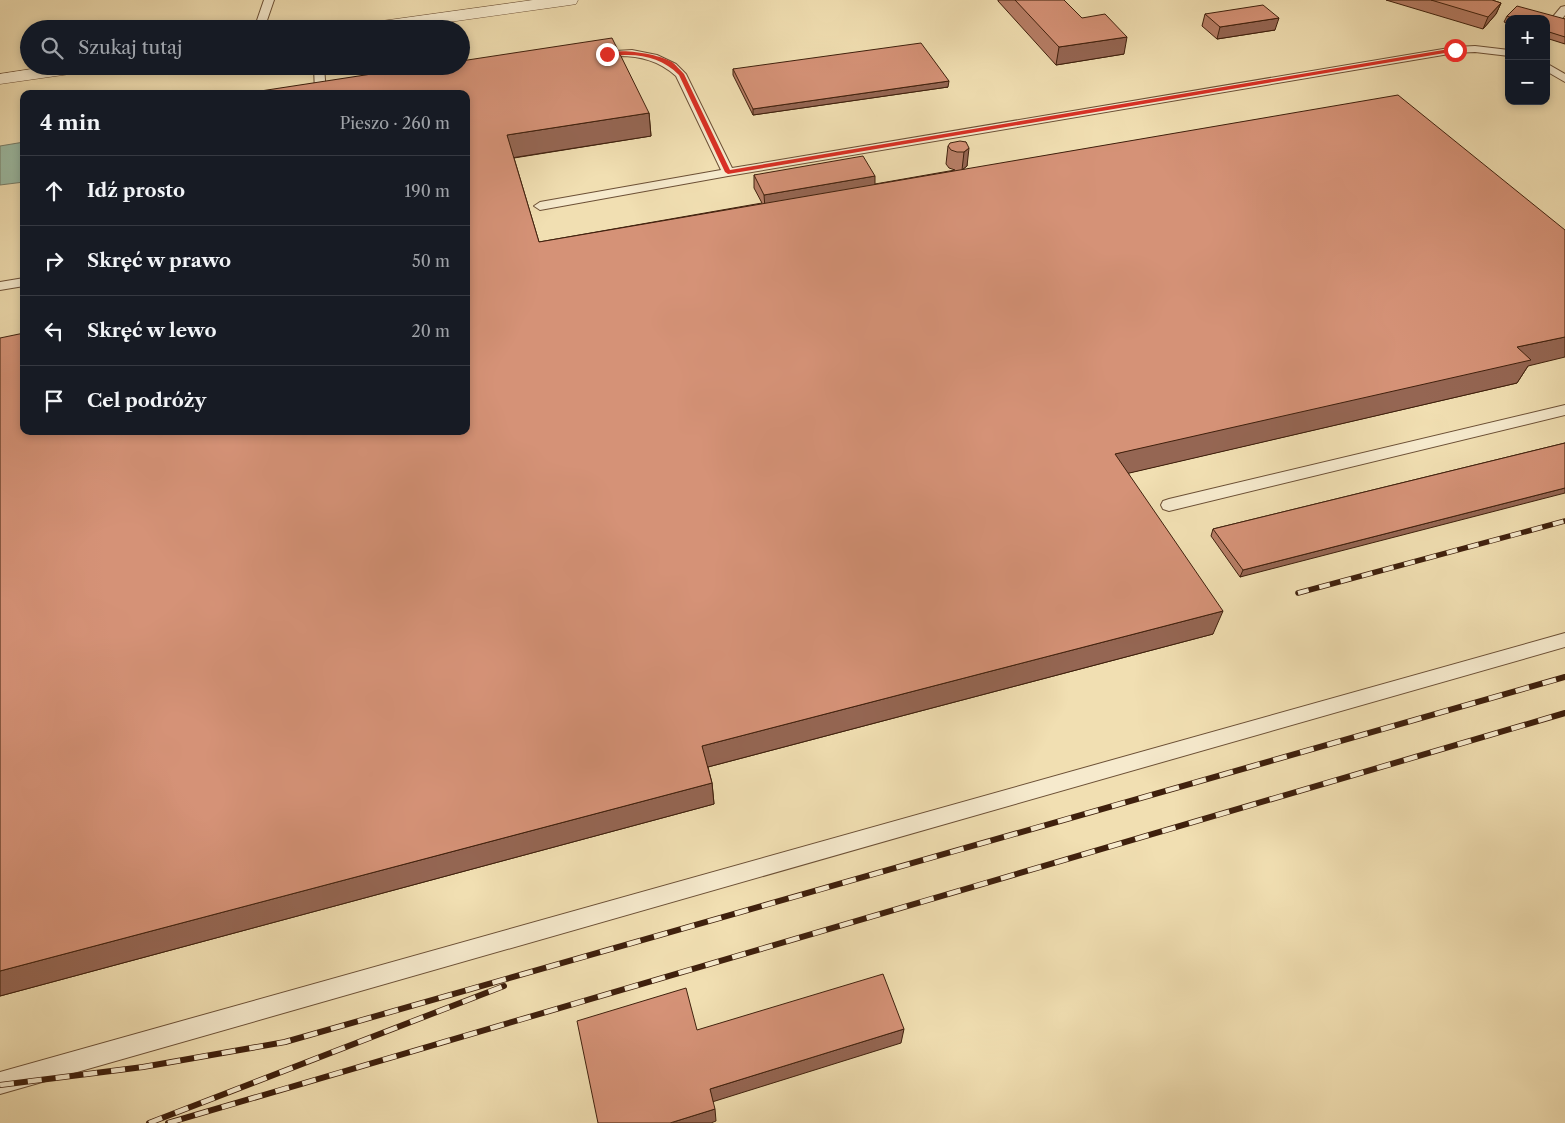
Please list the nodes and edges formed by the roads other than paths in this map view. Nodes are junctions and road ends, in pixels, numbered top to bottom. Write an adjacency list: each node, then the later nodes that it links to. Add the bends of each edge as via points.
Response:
1 (269, 0): 4 (lane)
2 (570, 0): 5 (street)
3 (1565, 9): 6 (lane)
4 (262, 20)
5 (425, 20)
6 (1550, 27)
7 (1505, 53): 15 (lane, via 1455,50)
8 (588, 57): 15 (lane, via 633,53 670,63 681,74)
9 (1550, 69): 12 (lane)
10 (28, 75): 13 (street)
11 (320, 75): 14 (lane)
12 (1565, 78)
13 (0, 79)
14 (321, 90)
15 (728, 172): 16 (lane)
16 (540, 206)
17 (20, 283): 18 (lane)
18 (0, 286)
19 (1565, 410): 20 (lane)
20 (1169, 505)
21 (1565, 640): 22 (lane)
22 (0, 1084)

